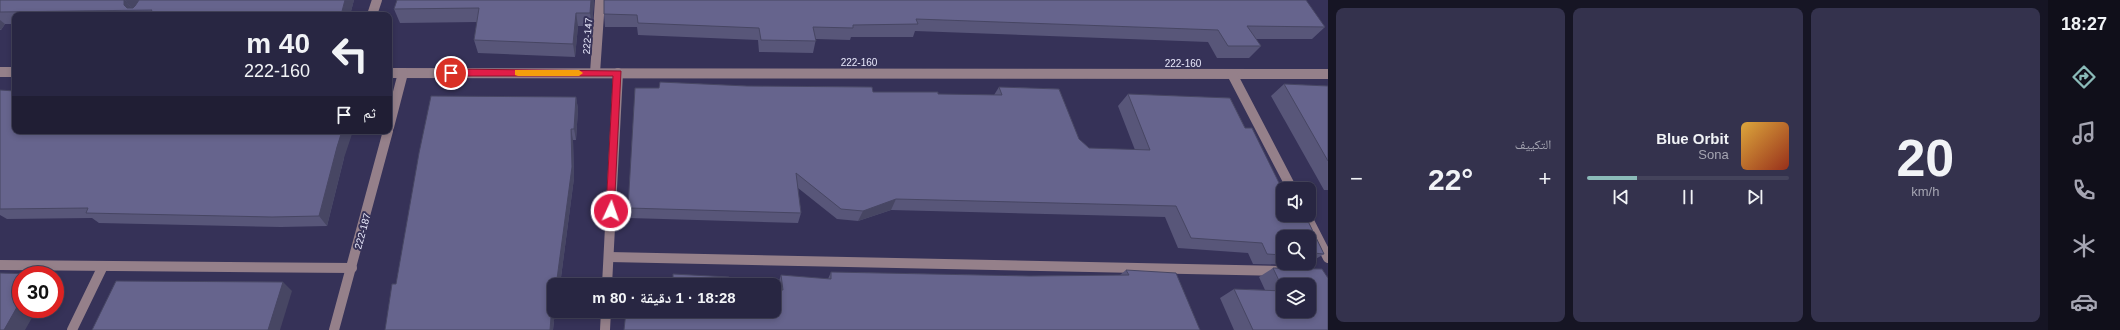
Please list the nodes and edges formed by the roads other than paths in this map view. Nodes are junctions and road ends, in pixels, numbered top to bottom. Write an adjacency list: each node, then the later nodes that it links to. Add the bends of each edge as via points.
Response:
1 (377, 0): 3 (street)
2 (600, 0): 8 (street, 222-147)
3 (373, 12)
4 (0, 72): 5 (street)
5 (12, 72)
6 (392, 72): 7 (street, 222-160)
7 (404, 72): 8 (street, 222-160); 12 (street)
8 (595, 73): 9 (street, 222-160)
9 (618, 73): 10 (street, 222-160); 16 (street)
10 (1232, 74): 11 (street, 222-160); 14 (street)
11 (1328, 74)
12 (392, 116)
13 (387, 134): 20 (street, 222-187)
14 (1288, 182)
15 (1310, 222): 17 (street)
16 (609, 257): 21 (street); 22 (street)
17 (1328, 258)
18 (0, 265): 19 (street)
19 (103, 266): 20 (street); 24 (street)
20 (352, 268): 25 (street, 222-187)
21 (1288, 272)
22 (608, 278)
23 (606, 318): 26 (street)
24 (72, 330)
25 (334, 330)
26 (605, 330)

